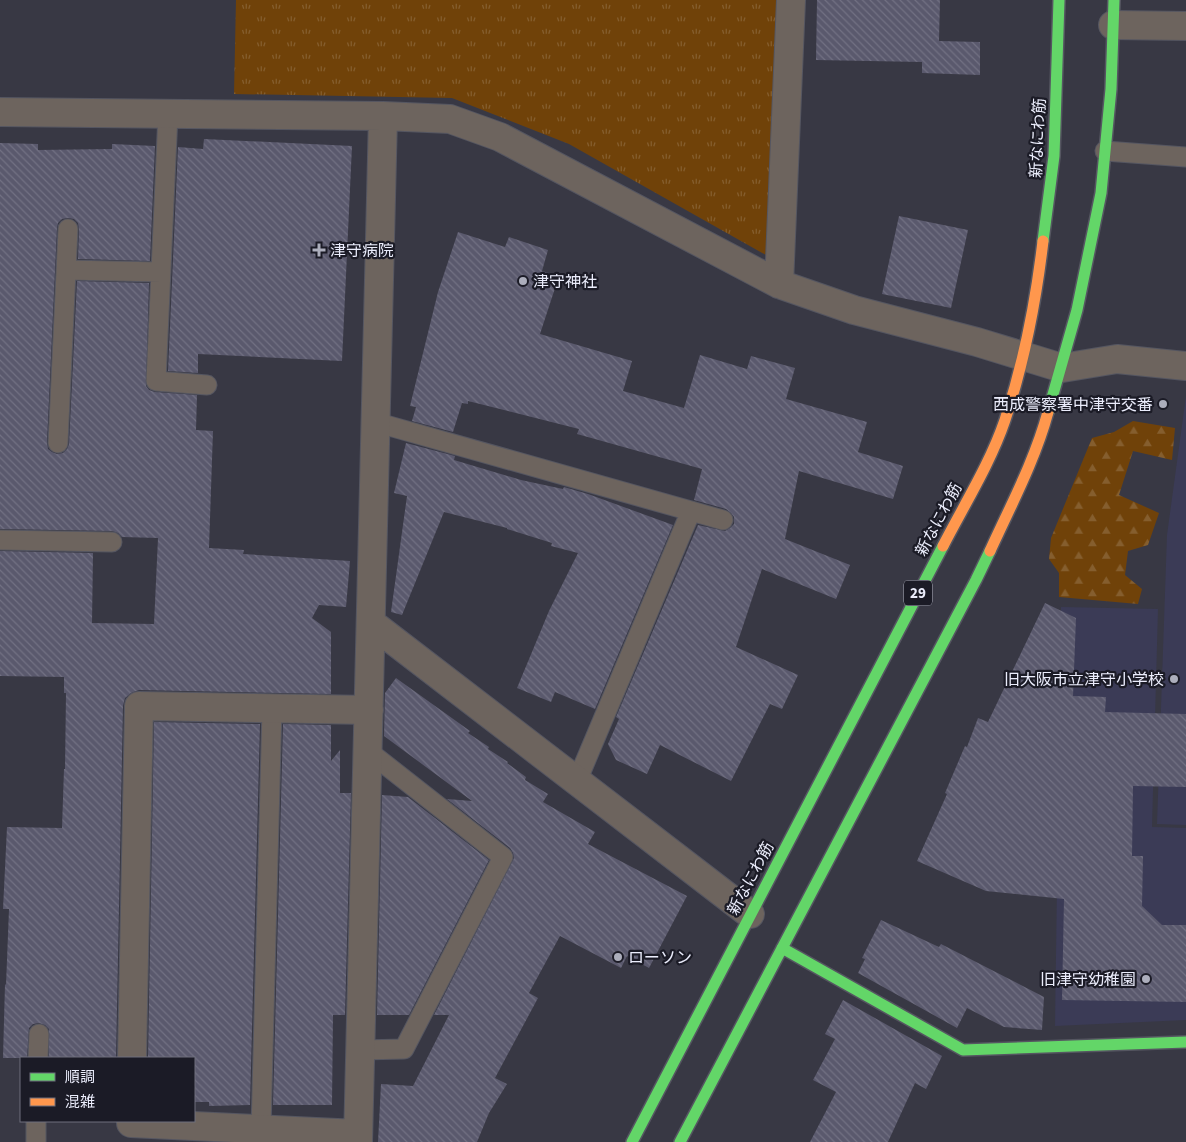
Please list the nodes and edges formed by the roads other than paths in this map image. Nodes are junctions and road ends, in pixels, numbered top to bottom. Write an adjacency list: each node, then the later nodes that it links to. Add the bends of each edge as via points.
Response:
1 (791, 0): 13 (street)
2 (1058, 0): 14 (main road, 新なにわ筋 / 29, via 1054,156 1040,268)
3 (1114, 13): 4 (street); 8 (main road)
4 (1186, 26)
5 (0, 112): 6 (street)
6 (168, 114): 7 (street); 12 (lane)
7 (383, 116): 13 (street, via 450,119 500,137); 18 (street)
8 (1105, 151): 9 (lane); 16 (main road, via 1101,192 1084,281)
9 (1186, 157)
10 (68, 229): 11 (lane)
11 (66, 270): 12 (lane); 19 (lane)
12 (161, 272): 17 (lane, via 156,380)
13 (780, 284): 14 (street, via 854,310)
14 (1023, 356): 16 (street); 29 (main road, 新なにわ筋 / 29, via 993,450)
15 (1186, 366): 16 (street, via 1118,359)
16 (1062, 368): 30 (main road, via 1029,468 976,580)
17 (207, 385)
18 (375, 422): 20 (lane); 24 (street)
19 (58, 444)
20 (691, 511): 21 (lane); 28 (lane)
21 (723, 520)
22 (0, 540): 23 (lane)
23 (112, 542)
24 (371, 623): 26 (street); 28 (street)
25 (272, 708): 26 (street); 35 (street, via 139,706); 38 (lane)
26 (369, 710): 27 (street)
27 (368, 751): 33 (street); 33 (lane, via 503,856 404,1049)
28 (577, 781): 29 (street)
29 (750, 914): 41 (main road, 新なにわ筋 / 29)
30 (782, 948): 32 (main road, via 963,1050); 42 (main road)
31 (39, 1034): 34 (lane)
32 (1186, 1042)
33 (360, 1050): 39 (street)
34 (38, 1057)
35 (132, 1057)
36 (36, 1122): 40 (lane)
37 (131, 1122): 38 (street)
38 (261, 1130): 39 (street)
39 (358, 1138)
40 (36, 1142)
41 (632, 1142)
42 (680, 1142)

